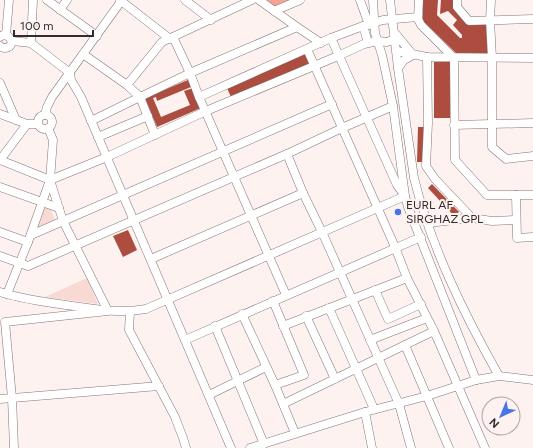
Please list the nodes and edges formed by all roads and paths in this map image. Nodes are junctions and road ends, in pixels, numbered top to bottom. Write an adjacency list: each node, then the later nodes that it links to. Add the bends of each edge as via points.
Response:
1 (9, 0): 28 (street)
2 (33, 0): 33 (street)
3 (46, 0): 16 (street)
4 (67, 0): 16 (street)
5 (121, 0): 27 (street); 29 (street)
6 (185, 0): 22 (street)
7 (252, 0): 22 (street)
8 (259, 0): 17 (street)
9 (300, 0): 17 (street)
10 (360, 0): 24 (street)
11 (373, 0): 24 (street)
12 (419, 0): 19 (street)
13 (457, 0): 23 (street, via 457,7 469,21)
14 (491, 0): 23 (street)
15 (390, 1): 18 (street, via 394,9); 20 (street)
16 (60, 10): 27 (street)
17 (274, 11): 25 (street)
18 (405, 17): 19 (street); 20 (street); 26 (street)
19 (418, 17): 42 (street, via 422,27)
20 (392, 19): 24 (street); 26 (street)
21 (533, 19): 23 (street)
22 (211, 20): 29 (street)
23 (490, 20): 43 (street)
24 (369, 25): 30 (street); 31 (street); 32 (street)
25 (297, 27): 34 (street); 48 (street)
26 (395, 35): 31 (street, via 387,42); 37 (street); 39 (street)
27 (97, 36): 38 (street)
28 (6, 38): 33 (street); 35 (street, via 11,46)
29 (171, 38): 48 (street); 50 (street, via 162,42)
30 (331, 38): 34 (street); 40 (street)
31 (378, 41): 32 (street); 54 (street)
32 (368, 42): 40 (street)
33 (31, 43): 47 (street)
34 (321, 43): 36 (street)
35 (0, 46)
36 (307, 49): 45 (street); 52 (street)
37 (396, 51): 39 (street); 46 (street)
38 (83, 54): 47 (street); 50 (street)
39 (413, 55): 41 (street); 46 (street, via 404,60)
40 (338, 56): 45 (street); 59 (street)
41 (427, 57): 42 (street); 88 (street, via 426,166)
42 (454, 58): 43 (street); 66 (street)
43 (492, 58): 44 (street); 62 (street)
44 (533, 58)
45 (314, 66): 53 (street); 55 (street)
46 (398, 68): 92 (street, via 414,178)
47 (70, 73): 57 (street, via 52,97); 61 (street, via 71,80)
48 (190, 73): 51 (street); 52 (street)
49 (0, 83): 60 (street)
50 (127, 85): 51 (street)
51 (140, 97): 58 (street); 61 (street)
52 (199, 97): 55 (street)
53 (332, 104): 68 (street); 71 (street)
54 (393, 106): 59 (street); 83 (street)
55 (206, 111): 69 (street); 71 (street)
56 (0, 114): 60 (street)
57 (45, 114): 65 (street, via 39,117); 67 (street, via 52,120)
58 (148, 116): 69 (street); 70 (street)
59 (366, 118): 68 (street); 83 (street, via 396,185)
60 (16, 120): 64 (street)
61 (92, 121): 70 (street)
62 (492, 123): 63 (street); 66 (street); 73 (street, via 492,147 506,159)
63 (533, 123)
64 (27, 124): 65 (street); 75 (street)
65 (38, 124): 67 (street, via 41,128)
66 (454, 125): 80 (street, via 454,160 486,196)
67 (48, 128): 77 (street, via 53,140)
68 (342, 128): 72 (street); 85 (street)
69 (155, 135): 74 (street)
70 (98, 137): 74 (street)
71 (224, 152): 76 (street); 82 (street)
72 (287, 154): 76 (street); 79 (street)
73 (533, 156)
74 (107, 157): 77 (street); 82 (street)
75 (0, 160): 77 (street)
76 (234, 177): 87 (street); 89 (street)
77 (50, 180): 84 (street); 86 (street)
78 (0, 187): 84 (street)
79 (303, 193): 87 (street); 94 (street)
80 (516, 195): 81 (street); 90 (street)
81 (533, 195)
82 (123, 196): 89 (street); 91 (street)
83 (405, 196): 85 (street); 95 (street)
84 (42, 202): 86 (street); 97 (street)
85 (377, 207): 94 (street); 99 (street)
86 (59, 208): 91 (street)
87 (251, 215): 100 (street); 102 (street)
88 (472, 218): 90 (street, via 492,221); 92 (street)
89 (134, 220): 98 (street); 102 (street)
90 (516, 220): 96 (street, via 517,238)
91 (63, 221): 97 (street); 98 (street)
92 (428, 223): 128 (street, via 445,268)
93 (0, 232): 97 (street)
94 (322, 232): 100 (street); 104 (street)
95 (421, 237): 99 (street); 130 (street)
96 (533, 237)
97 (30, 239): 103 (street)
98 (75, 246): 103 (street, via 28,266); 114 (street)
99 (396, 247): 104 (street); 105 (street)
100 (269, 255): 108 (street); 109 (street)
101 (0, 256): 103 (street)
102 (150, 259): 109 (street)
103 (20, 264): 107 (street)
104 (340, 272): 108 (street); 110 (street)
105 (407, 278): 106 (street); 112 (street)
106 (375, 290): 110 (street); 112 (street, via 388,319)
107 (3, 293): 114 (street)
108 (286, 295): 111 (street)
109 (168, 299): 115 (street, via 146,309); 122 (street)
110 (352, 299): 113 (street); 123 (street)
111 (273, 301): 116 (street); 120 (street)
112 (421, 304): 118 (street)
113 (329, 308): 117 (street); 127 (street)
114 (108, 312): 115 (street); 138 (street, via 5,322)
115 (130, 312): 134 (street, via 129,330)
116 (242, 314): 119 (street); 126 (street)
117 (306, 316): 120 (street); 129 (street)
118 (427, 318): 121 (street); 123 (street)
119 (215, 326): 122 (street); 132 (street)
120 (282, 326): 133 (street, via 304,375)
121 (434, 331): 124 (street); 135 (street)
122 (185, 340): 136 (street)
123 (370, 340): 125 (street)
124 (405, 345): 125 (street); 137 (street)
125 (378, 358): 127 (street); 141 (street)
126 (266, 367): 132 (street); 133 (street)
127 (356, 369): 129 (street); 142 (street)
128 (499, 376): 130 (street); 131 (street)
129 (335, 379): 140 (street)
130 (476, 380): 135 (street)
131 (533, 380)
132 (237, 381): 136 (street); 145 (street)
133 (275, 385): 140 (street)
134 (159, 386): 138 (street); 147 (street, via 175,417)
135 (457, 386): 137 (street); 153 (street)
136 (209, 395): 148 (street)
137 (427, 396): 141 (street); 152 (street)
138 (12, 398): 139 (street); 146 (street)
139 (0, 399)
140 (283, 404): 144 (street)
141 (399, 404): 142 (street); 151 (street)
142 (374, 409): 143 (street)
143 (365, 412): 144 (street); 150 (street)
144 (295, 433): 145 (street)
145 (264, 444): 149 (street)
146 (14, 448)
147 (186, 448)
148 (231, 448)
149 (250, 448)
150 (372, 448)
151 (411, 448)
152 (449, 448)
153 (485, 448)

